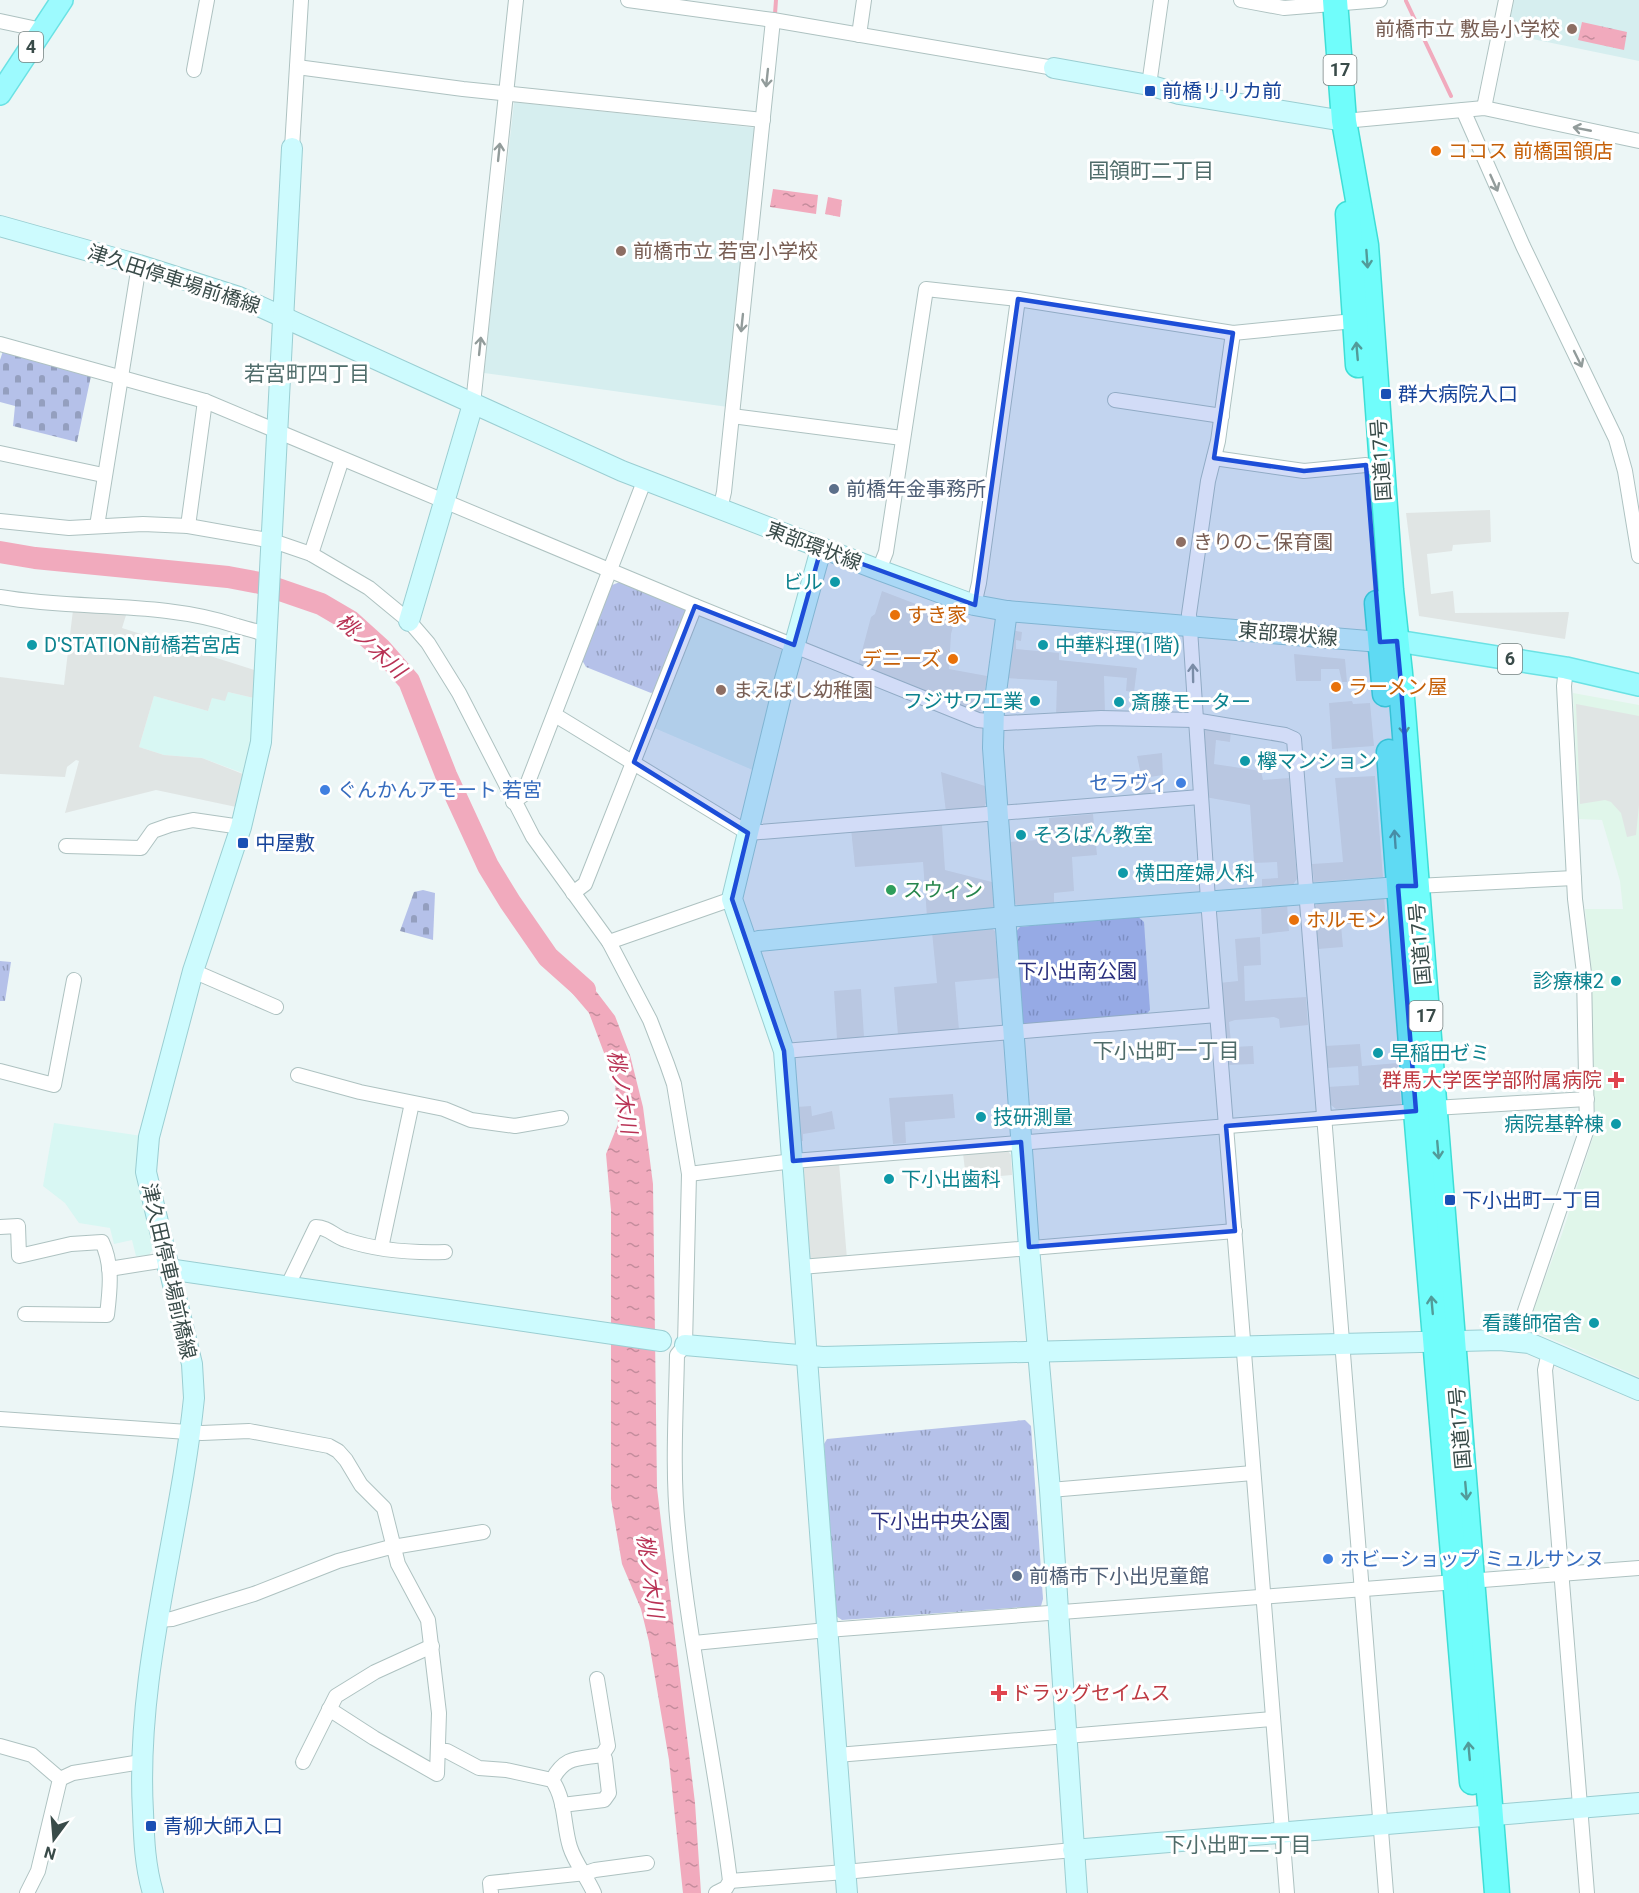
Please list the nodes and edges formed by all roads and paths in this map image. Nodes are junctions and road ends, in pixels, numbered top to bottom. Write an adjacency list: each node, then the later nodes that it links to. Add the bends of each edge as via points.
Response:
1 (63, 0): 15 (main road, 4)
2 (207, 0): 19 (street)
3 (301, 0): 17 (street)
4 (516, 0): 21 (street)
5 (628, 0): 12 (street)
6 (864, 0): 16 (street)
7 (1161, 0): 20 (street)
8 (1241, 0): 11 (street, via 1284,8)
9 (1380, 0): 11 (street)
10 (1506, 0): 23 (street)
11 (1336, 2): 26 (highway, 国道17号 / 17)
12 (705, 6): 13 (street)
13 (773, 20): 16 (street); 25 (street, one-way to 25)
14 (0, 21): 15 (street)
15 (42, 30): 22 (main road, 4)
16 (859, 35): 18 (street)
17 (297, 67): 21 (street); 28 (street)
18 (1054, 68): 20 (street)
19 (194, 70)
20 (1149, 85): 26 (street)
21 (506, 92): 25 (street); 39 (street, one-way to 21)
22 (0, 94)
23 (1484, 108): 24 (street); 27 (street, one-way to 23)
24 (1463, 110): 26 (street); 58 (street, one-way to 58, via 1616,439)
25 (763, 120): 40 (street, one-way to 40)
26 (1345, 130): 33 (highway, 国道17号 / 17); 68 (highway, 国道17号 / 17, one-way to 68, via 1366,245 1391,590)
27 (1639, 141)
28 (292, 148): 32 (street)
29 (0, 226): 30 (street, 津久田停車場前橋線)
30 (139, 265): 32 (street, 津久田停車場前橋線, via 239,297); 36 (street)
31 (1018, 299): 34 (street); 43 (street, via 926,288); 62 (street)
32 (283, 316): 39 (street, 東部環状線); 42 (street, 津久田停車場前橋線)
33 (1354, 321): 34 (street); 47 (highway, 国道17号 / 17, one-way to 33)
34 (1233, 333): 41 (street)
35 (0, 344): 36 (street)
36 (120, 376): 38 (street); 48 (street)
37 (1115, 400): 41 (street)
38 (205, 401): 42 (street); 54 (street)
39 (473, 404): 49 (street, 東部環状線); 50 (street)
40 (732, 416): 43 (street); 51 (street)
41 (1222, 416): 45 (street)
42 (278, 432): 46 (street); 55 (street, 津久田停車場前橋線)
43 (902, 438): 60 (street, via 886,552)
44 (0, 453): 48 (street)
45 (1214, 458): 47 (street, via 1304,471); 66 (street)
46 (342, 459): 50 (street); 57 (street)
47 (1366, 465): 68 (highway, 国道17号 / 17)
48 (103, 475): 53 (street)
49 (645, 479): 51 (street, 東部環状線); 59 (street)
50 (446, 503): 59 (street); 65 (street)
51 (720, 509): 56 (street, 東部環状線)
52 (0, 521): 53 (street)
53 (97, 526): 54 (street)
54 (188, 526): 55 (street)
55 (273, 541): 57 (street); 67 (street, 津久田停車場前橋線)
56 (821, 549): 60 (street, 東部環状線); 69 (street)
57 (311, 554): 65 (street, via 369,588)
58 (1639, 556)
59 (609, 568): 63 (street); 72 (street)
60 (879, 570): 62 (street, 東部環状線)
61 (0, 597): 67 (street, via 47,604 96,603 177,610)
62 (974, 604): 64 (street, 東部環状線)
63 (695, 606): 69 (street); 75 (street)
64 (1007, 611): 66 (street, 東部環状線); 74 (street)
65 (409, 621): 77 (street, via 444,665)
66 (1190, 626): 68 (street, 東部環状線); 73 (street, one-way to 66)
67 (268, 630): 79 (street, 津久田停車場前橋線, via 261,742)
68 (1389, 641): 70 (main road, 6); 83 (highway, 国道17号 / 17)
69 (794, 645): 74 (street); 80 (street)
70 (1566, 668): 71 (main road, 6); 82 (street)
71 (1639, 685)
72 (555, 715): 75 (street); 77 (street, via 523,795)
73 (1194, 720): 74 (street, via 1101,718); 76 (street); 85 (street, via 1294,739)
74 (993, 723): 78 (street)
75 (633, 762): 80 (street); 84 (street, via 585,884)
76 (1200, 797): 78 (street); 87 (street)
77 (513, 802): 84 (street)
78 (998, 813): 80 (street); 88 (street)
79 (241, 827): 81 (street, via 193,820 153,831 141,848); 91 (street, 津久田停車場前橋線)
80 (748, 833): 86 (street)
81 (66, 846)
82 (1574, 878): 83 (street); 99 (street, via 1584,973)
83 (1407, 886): 85 (street); 101 (highway, 国道17号 / 17)
84 (573, 893): 89 (street)
85 (1305, 893): 87 (street); 103 (street)
86 (732, 899): 89 (street); 90 (street)
87 (1208, 900): 88 (street); 94 (street)
88 (1005, 917): 90 (street); 95 (street)
89 (609, 942): 107 (street, via 650,1020 674,1084)
90 (748, 945): 96 (street)
91 (193, 971): 93 (street); 113 (street, 津久田停車場前橋線, via 149,1137 146,1172)
92 (74, 980): 97 (street, via 54,1085)
93 (276, 1007)
94 (1217, 1015): 95 (street); 104 (street)
95 (1014, 1030): 96 (street); 105 (street)
96 (784, 1052): 106 (street)
97 (0, 1071)
98 (298, 1075): 100 (street)
99 (1587, 1099): 101 (street); 120 (street, via 1586,1134)
100 (412, 1103): 102 (street, via 452,1111 471,1120 510,1126); 111 (street)
101 (1425, 1110): 103 (street); 119 (highway, 国道17号 / 17)
102 (561, 1118)
103 (1323, 1119): 104 (street); 122 (street)
104 (1226, 1126): 105 (street); 109 (street)
105 (1021, 1142): 106 (street); 110 (street)
106 (793, 1161): 107 (street); 114 (street)
107 (689, 1174): 121 (street)
108 (0, 1227): 115 (street, via 18,1226 19,1256 71,1244 102,1242)
109 (1235, 1231): 110 (street); 123 (street)
110 (1029, 1247): 114 (street); 124 (street)
111 (381, 1248): 112 (street); 116 (street, via 347,1241 316,1227)
112 (445, 1252)
113 (167, 1265): 115 (street); 116 (street); 129 (street, 津久田停車場前橋線, via 192,1364)
114 (801, 1267): 126 (street)
115 (109, 1269): 117 (street, via 107,1315)
116 (288, 1285): 118 (street)
117 (25, 1314)
118 (661, 1341): 121 (street)
119 (1444, 1341): 120 (street); 122 (street); 136 (highway, 国道17号 / 17)
120 (1518, 1342): 125 (street)
121 (686, 1345): 126 (street); 142 (street, via 677,1355 675,1478 683,1582)
122 (1341, 1345): 123 (street); 137 (street)
123 (1243, 1346): 124 (street); 130 (street)
124 (1037, 1352): 126 (street); 131 (street)
125 (1549, 1352): 127 (street); 135 (street, via 1545,1370)
126 (807, 1356): 141 (street)
127 (1639, 1390)
128 (0, 1419): 129 (street)
129 (191, 1431): 133 (street, via 255,1432 333,1448 384,1508); 140 (street, 津久田停車場前橋線)
130 (1252, 1473): 131 (street); 138 (street)
131 (1050, 1490): 139 (street)
132 (483, 1532): 133 (street)
133 (394, 1547): 140 (street, via 339,1561 254,1594); 143 (street, via 406,1582 428,1620)
134 (1639, 1568): 135 (street)
135 (1562, 1573): 136 (street); 158 (street)
136 (1464, 1580): 137 (street); 159 (highway, 国道17号 / 17)
137 (1362, 1588): 138 (street); 160 (street)
138 (1263, 1597): 139 (street); 146 (street)
139 (1057, 1614): 141 (street); 147 (street)
140 (158, 1620): 152 (street, 津久田停車場前橋線)
141 (827, 1630): 142 (street); 151 (street)
142 (694, 1643): 166 (street)
143 (432, 1646): 145 (street, via 375,1672 336,1696); 149 (street)
144 (597, 1679): 150 (street, via 608,1746)
145 (329, 1709): 149 (street, via 437,1774); 153 (street)
146 (1273, 1719): 147 (street); 161 (street)
147 (1068, 1736): 151 (street); 162 (street)
148 (0, 1746): 154 (street, via 32,1755)
149 (440, 1751): 155 (street, via 479,1767)
150 (602, 1755): 155 (street, via 565,1761); 157 (street, via 609,1793 604,1800)
151 (837, 1755): 164 (street)
152 (141, 1762): 154 (street, via 73,1773); 168 (street, 津久田停車場前橋線, via 146,1868)
153 (303, 1762)
154 (60, 1779): 167 (street, via 38,1871)
155 (552, 1780): 157 (street)
156 (1639, 1803): 158 (street)
157 (562, 1805): 165 (street, via 571,1849)
158 (1580, 1808): 159 (street); 178 (street)
159 (1483, 1816): 160 (street); 176 (highway, 国道17号 / 17); 177 (highway, 国道17号 / 17)
160 (1380, 1825): 161 (street); 175 (street)
161 (1282, 1832): 162 (street); 174 (street)
162 (1073, 1850): 164 (street); 173 (street)
163 (647, 1863): 165 (street)
164 (845, 1872): 166 (street); 172 (street)
165 (586, 1873): 169 (street, via 490,1883); 170 (street)
166 (730, 1881): 171 (street)
167 (27, 1893)
168 (153, 1893)
169 (491, 1893)
170 (594, 1893)
171 (716, 1893)
172 (847, 1893)
173 (1077, 1893)
174 (1287, 1893)
175 (1386, 1893)
176 (1480, 1893)
177 (1497, 1893)
178 (1587, 1893)

